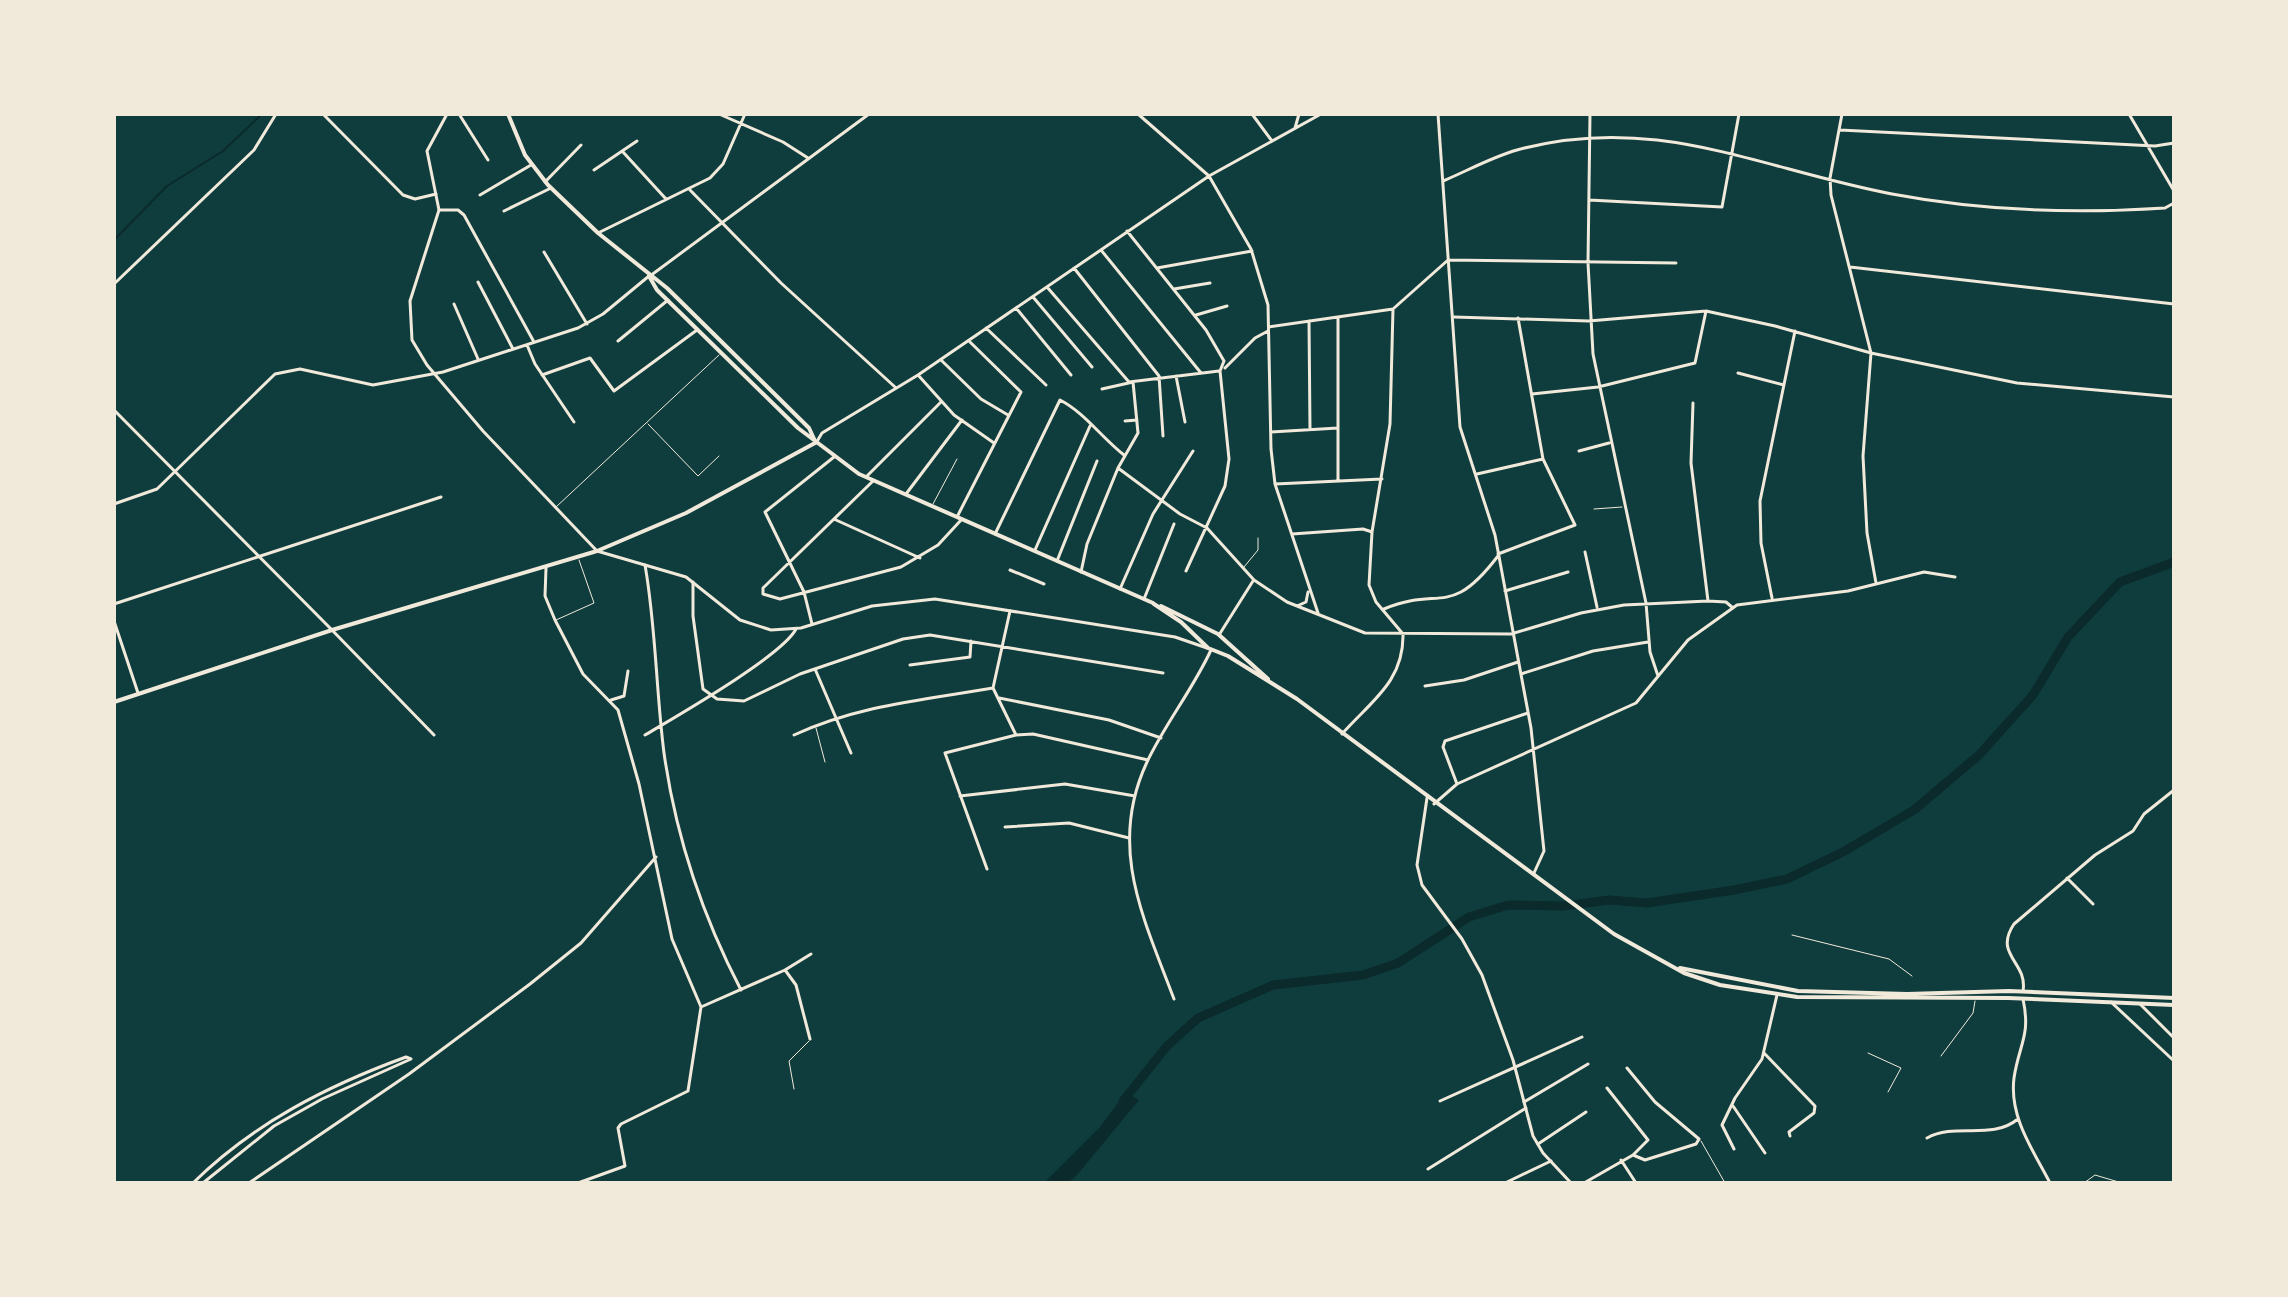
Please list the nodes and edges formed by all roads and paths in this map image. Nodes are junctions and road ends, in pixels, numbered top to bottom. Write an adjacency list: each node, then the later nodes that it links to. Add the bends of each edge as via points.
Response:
1 (276, 114): 62 (street, via 254,150)
2 (323, 114): 40 (street, via 400,193 415,199)
3 (459, 114): 30 (street)
4 (508, 114): 31 (main road)
5 (719, 114): 18 (street)
6 (745, 114): 18 (street)
7 (869, 114): 29 (street)
8 (1138, 114): 33 (street)
9 (1252, 114): 23 (street)
10 (1299, 114): 19 (street)
11 (1321, 114): 19 (street)
12 (1438, 114): 35 (street)
13 (1590, 114): 21 (street)
14 (1739, 114): 28 (street)
15 (1842, 114): 20 (street)
16 (2129, 114): 26 (street)
17 (445, 115): 40 (street, via 427,151)
18 (740, 123): 29 (street); 38 (street, via 721,167)
19 (1295, 128): 23 (street)
20 (1840, 130): 26 (street); 34 (street)
21 (1590, 137): 28 (street, via 1669,139); 35 (street, via 1514,151); 43 (street)
22 (637, 141): 27 (street)
23 (1272, 141): 33 (street)
24 (2174, 143): 26 (street)
25 (581, 145): 36 (street)
26 (2148, 146): 39 (street)
27 (623, 152): 32 (street); 42 (street)
28 (1732, 153): 34 (street); 43 (street, via 1722,207)
29 (808, 158): 47 (street)
30 (488, 160)
31 (531, 165): 36 (main road); 41 (street)
32 (594, 170)
33 (1209, 176): 48 (street); 51 (street)
34 (1830, 178): 44 (street, via 1891,194 2004,209 2100,213); 56 (street)
35 (1443, 181): 53 (street)
36 (545, 182): 37 (main road)
37 (551, 188): 46 (street); 49 (main road)
38 (690, 190): 42 (street); 47 (street)
39 (2174, 191)
40 (436, 194): 45 (street)
41 (480, 195)
42 (667, 199): 49 (street)
43 (1589, 200): 54 (street)
44 (2174, 203)
45 (439, 210): 86 (street, via 464,215); 95 (street, via 408,313 412,340)
46 (504, 211)
47 (722, 222): 59 (street); 107 (street)
48 (1127, 231): 50 (street); 58 (street)
49 (598, 233): 59 (main road)
50 (1101, 250): 57 (street); 96 (street)
51 (1252, 251): 58 (street); 82 (street, via 1268,305)
52 (544, 252): 79 (street)
53 (1448, 260): 54 (street); 71 (street); 74 (street)
54 (1588, 263): 55 (street); 78 (street)
55 (1676, 263)
56 (1850, 267): 68 (street); 90 (street)
57 (1074, 268): 63 (street); 101 (street)
58 (1155, 268): 64 (street)
59 (649, 276): 66 (main road); 79 (street); 126 (main road, via 798,417)
60 (478, 282): 88 (street)
61 (1210, 283): 64 (street)
62 (114, 284)
63 (1047, 287): 65 (street); 103 (street)
64 (1174, 289): 73 (street)
65 (1033, 297): 70 (street); 93 (street)
66 (668, 300): 81 (main road); 84 (street)
67 (454, 304): 91 (street)
68 (2174, 304)
69 (1227, 306): 73 (street)
70 (1016, 308): 80 (street); 100 (street)
71 (1393, 309): 75 (street); 141 (street, via 1394,380)
72 (1706, 311): 78 (street); 83 (street); 106 (street, via 1695,363)
73 (1195, 316): 94 (street, via 1224,361)
74 (1454, 317): 76 (street); 139 (street, via 1460,427)
75 (1338, 318): 77 (street); 122 (street)
76 (1518, 318): 78 (street); 109 (street)
77 (1309, 321): 82 (street); 123 (street)
78 (1589, 321): 106 (street)
79 (587, 324): 86 (street)
80 (986, 328): 85 (street); 104 (street)
81 (698, 329): 89 (main road); 98 (street, via 614,391 590,358)
82 (1269, 329): 94 (street); 124 (street)
83 (1795, 331): 90 (street); 105 (street)
84 (618, 341)
85 (969, 341): 92 (street); 114 (street, via 1021,392)
86 (534, 343): 87 (street)
87 (527, 345): 88 (street); 98 (street)
88 (513, 349): 91 (street)
89 (721, 353): 120 (lane); 126 (main road)
90 (1871, 353): 110 (street, via 2017,383); 180 (street, via 1863,456)
91 (478, 360): 95 (street)
92 (941, 360): 99 (street); 114 (street, via 981,399)
93 (1092, 367)
94 (1220, 371): 96 (street); 156 (street, via 1228,467)
95 (434, 373): 138 (street, via 373,385 300,369 281,371); 151 (street)
96 (1201, 373): 102 (street)
97 (1738, 373): 105 (street)
98 (542, 375): 118 (street)
99 (918, 375): 107 (street); 111 (street)
100 (1071, 375)
101 (1159, 376): 102 (street); 103 (street); 125 (street)
102 (1176, 376): 119 (street)
103 (1131, 382): 108 (street); 116 (street)
104 (1046, 385)
105 (1784, 385): 186 (street, via 1759,512)
106 (1598, 387): 109 (street); 128 (street)
107 (896, 388): 126 (street, via 822,433)
108 (1102, 389)
109 (1532, 394): 135 (street)
110 (2174, 397)
111 (941, 402): 115 (street); 140 (street)
112 (1693, 403): 188 (street, via 1691,463)
113 (114, 410): 138 (street)
114 (1008, 415): 127 (street)
115 (962, 420): 127 (street); 145 (street)
116 (1137, 420): 117 (street); 131 (street, via 1138,433)
117 (1125, 421)
118 (574, 422)
119 (1185, 422)
120 (647, 423): 132 (lane, via 698,476); 151 (lane)
121 (1090, 426): 131 (street); 158 (street, via 1078,409 1060,400); 162 (street)
122 (1338, 428): 123 (street); 142 (street)
123 (1310, 429): 124 (street)
124 (1271, 432): 144 (street)
125 (1163, 436)
126 (816, 443): 133 (main road); 161 (main road, via 686,513)
127 (994, 443): 153 (street)
128 (1609, 443): 130 (street); 150 (street)
129 (1193, 451): 147 (street)
130 (1579, 451)
131 (1124, 455): 137 (street)
132 (719, 456)
133 (834, 457): 140 (main road); 168 (street, via 765,512)
134 (957, 459): 149 (lane)
135 (1543, 459): 139 (street); 164 (street, via 1575,525)
136 (1097, 461): 169 (street)
137 (1118, 468): 147 (street); 175 (street)
138 (175, 470): 148 (street, via 153,491); 165 (street)
139 (1475, 474): 164 (street)
140 (865, 477): 143 (main road)
141 (1382, 479): 142 (street); 157 (street)
142 (1338, 480): 144 (street)
143 (873, 481): 145 (main road); 154 (street)
144 (1275, 484): 159 (street)
145 (905, 495): 149 (main road)
146 (441, 497): 165 (street)
147 (1162, 499): 156 (street); 182 (street)
148 (114, 504)
149 (932, 506): 153 (main road)
150 (1624, 506): 152 (lane); 189 (street)
151 (555, 507): 161 (street)
152 (1594, 509)
153 (959, 518): 158 (main road); 167 (street)
154 (835, 519): 167 (street); 168 (street)
155 (1174, 524): 187 (street)
156 (1207, 528): 172 (street); 174 (street)
157 (1372, 532): 159 (street); 195 (street, via 1369,585)
158 (995, 534): 162 (main road)
159 (1291, 535): 185 (street)
160 (1258, 538): 172 (lane, via 1258,550)
161 (597, 551): 166 (main road); 170 (street)
162 (1034, 552): 169 (main road)
163 (1585, 552): 193 (street)
164 (1498, 555): 183 (street); 195 (street, via 1466,592 1454,598)
165 (261, 556): 190 (street); 202 (street)
166 (578, 558): 171 (main road); 198 (lane, via 594,601)
167 (920, 558): 184 (street)
168 (790, 562): 184 (street); 184 (street, via 761,590 777,599)
169 (1057, 562): 175 (main road)
170 (645, 565): 179 (street); 228 (street)
171 (546, 568): 198 (street, via 545,596); 202 (main road)
172 (1242, 568): 178 (street)
173 (1010, 570): 181 (street)
174 (1186, 571)
175 (1081, 572): 182 (main road)
176 (1568, 572): 183 (street)
177 (1955, 577): 180 (street, via 1924,572)
178 (1254, 580): 192 (street); 205 (street)
179 (693, 582): 201 (street, via 746,623 776,631); 221 (street, via 702,682 704,692)
180 (1876, 583): 186 (street)
181 (1044, 584)
182 (1120, 589): 187 (main road)
183 (1505, 591): 204 (street)
184 (804, 592): 200 (street)
185 (1308, 592): 192 (street, via 1306,602); 197 (street)
186 (1772, 598): 194 (street)
187 (1144, 599): 191 (main road)
188 (1708, 601): 189 (street); 194 (street)
189 (1646, 603): 193 (street); 207 (street)
190 (114, 604)
191 (1154, 604): 205 (main road); 209 (main road)
192 (1295, 606): 197 (street)
193 (1598, 608): 204 (street)
194 (1733, 608): 216 (street, via 1688,640)
195 (1383, 610): 203 (street)
196 (1010, 611): 200 (street, via 915,600 862,608); 208 (street); 209 (street, via 1175,637)
197 (1318, 613): 203 (street, via 1365,633)
198 (555, 620): 223 (street, via 583,674)
199 (114, 621): 220 (street)
200 (812, 624): 201 (street)
201 (796, 629): 221 (street, via 768,656)
202 (332, 630): 220 (main road); 230 (street)
203 (1403, 634): 204 (street); 229 (street, via 1392,680)
204 (1511, 634): 210 (street)
205 (1219, 636): 209 (main road); 209 (main road, via 1207,636); 217 (main road)
206 (971, 641): 208 (street); 211 (street, via 970,657); 212 (street, via 930,635 903,639)
207 (1648, 642): 215 (street, via 1593,651); 216 (street)
208 (1002, 646): 214 (street); 219 (street)
209 (1210, 648): 217 (main road); 234 (street)
210 (1519, 662): 215 (street); 218 (street)
211 (910, 665)
212 (815, 669): 221 (street, via 744,701); 226 (street)
213 (628, 671): 223 (street, via 624,696)
214 (1163, 673)
215 (1520, 674): 225 (street)
216 (1658, 676): 235 (street, via 1636,703)
217 (1270, 681): 229 (main road)
218 (1425, 686)
219 (993, 688): 222 (street); 226 (street)
220 (138, 694): 224 (main road)
221 (711, 695): 228 (street)
222 (999, 698): 233 (street); 234 (street, via 1109,720)
223 (611, 700): 247 (street, via 626,736)
224 (114, 702)
225 (1528, 713): 235 (street); 239 (street, via 1445,741)
226 (835, 716): 227 (street); 236 (street)
227 (816, 725): 232 (street); 238 (lane)
228 (662, 726): 231 (street); 257 (street, via 694,884 710,930)
229 (1342, 734): 243 (main road)
230 (434, 735)
231 (645, 735)
232 (794, 735)
233 (1016, 735): 237 (street, via 1033,734); 241 (street, via 945,753)
234 (1161, 738): 237 (street)
235 (1533, 749): 239 (street); 249 (street, via 1544,851)
236 (851, 753)
237 (1148, 760): 242 (street)
238 (825, 762)
239 (1457, 784): 244 (street)
240 (2174, 790): 250 (street, via 2144,814 2133,831)
241 (959, 796): 242 (street, via 1065,784); 248 (street)
242 (1135, 796): 246 (street)
243 (1427, 798): 244 (main road); 276 (street, via 1419,875 1482,975)
244 (1434, 804): 249 (main road)
245 (1005, 827): 246 (street, via 1069,823)
246 (1129, 838): 262 (street, via 1132,880)
247 (656, 857): 267 (street, via 672,939); 299 (street, via 581,943 540,976)
248 (987, 869)
249 (1533, 875): 254 (main road, via 1633,946)
250 (2067, 878): 251 (street); 258 (street, via 2018,919 2005,940 2024,980)
251 (2093, 904)
252 (1792, 935): 256 (lane, via 1889,959)
253 (811, 954): 255 (street)
254 (1673, 967): 258 (main road, via 1798,991); 259 (main road, via 1720,985)
255 (785, 970): 257 (street); 270 (street, via 796,985)
256 (1912, 976)
257 (741, 990): 267 (street)
258 (2023, 991): 261 (main road); 263 (main road)
259 (1777, 995): 260 (main road); 271 (street)
260 (1976, 998): 263 (main road); 273 (lane, via 1973,1013)
261 (2174, 998)
262 (1174, 999)
263 (2023, 999): 264 (main road); 286 (street, via 2028,1026 2014,1076)
264 (2111, 1002): 265 (main road); 274 (street)
265 (2140, 1004): 266 (main road); 269 (street)
266 (2174, 1005)
267 (701, 1007): 300 (street, via 688,1091 621,1124 625,1166)
268 (1582, 1037): 276 (street)
269 (2174, 1038)
270 (810, 1039): 279 (lane, via 789,1061)
271 (1764, 1053): 283 (street); 287 (street, via 1815,1106)
272 (1868, 1053): 280 (lane, via 1901,1068)
273 (1941, 1056)
274 (2174, 1061)
275 (1588, 1064): 282 (street)
276 (1515, 1065): 281 (street); 282 (street)
277 (1627, 1068): 289 (street, via 1655,1102)
278 (1607, 1088): 293 (street, via 1648,1140)
279 (794, 1089)
280 (1888, 1092)
281 (1440, 1101)
282 (1524, 1102): 284 (street)
283 (1732, 1105): 291 (street, via 1722,1128); 292 (street)
284 (1526, 1108): 290 (street); 296 (street)
285 (1586, 1112): 290 (street)
286 (2018, 1119): 288 (street, via 2000,1129 1942,1130); 306 (street)
287 (1790, 1136)
288 (1927, 1138)
289 (1699, 1139): 293 (street, via 1645,1160); 305 (lane)
290 (1538, 1144): 295 (street)
291 (1734, 1149)
292 (1765, 1153)
293 (1633, 1155): 294 (street)
294 (1621, 1160): 303 (street); 304 (street)
295 (1551, 1161): 301 (street); 302 (street)
296 (1428, 1169)
297 (193, 1183): 298 (street, via 227,1152 302,1101 377,1067 411,1059 274,1126)
298 (203, 1183)
299 (249, 1183)
300 (578, 1183)
301 (1505, 1183)
302 (1571, 1183)
303 (1584, 1183)
304 (1636, 1183)
305 (1725, 1183)
306 (2050, 1183)
307 (2084, 1183): 308 (lane, via 2095,1175)
308 (2122, 1183)

